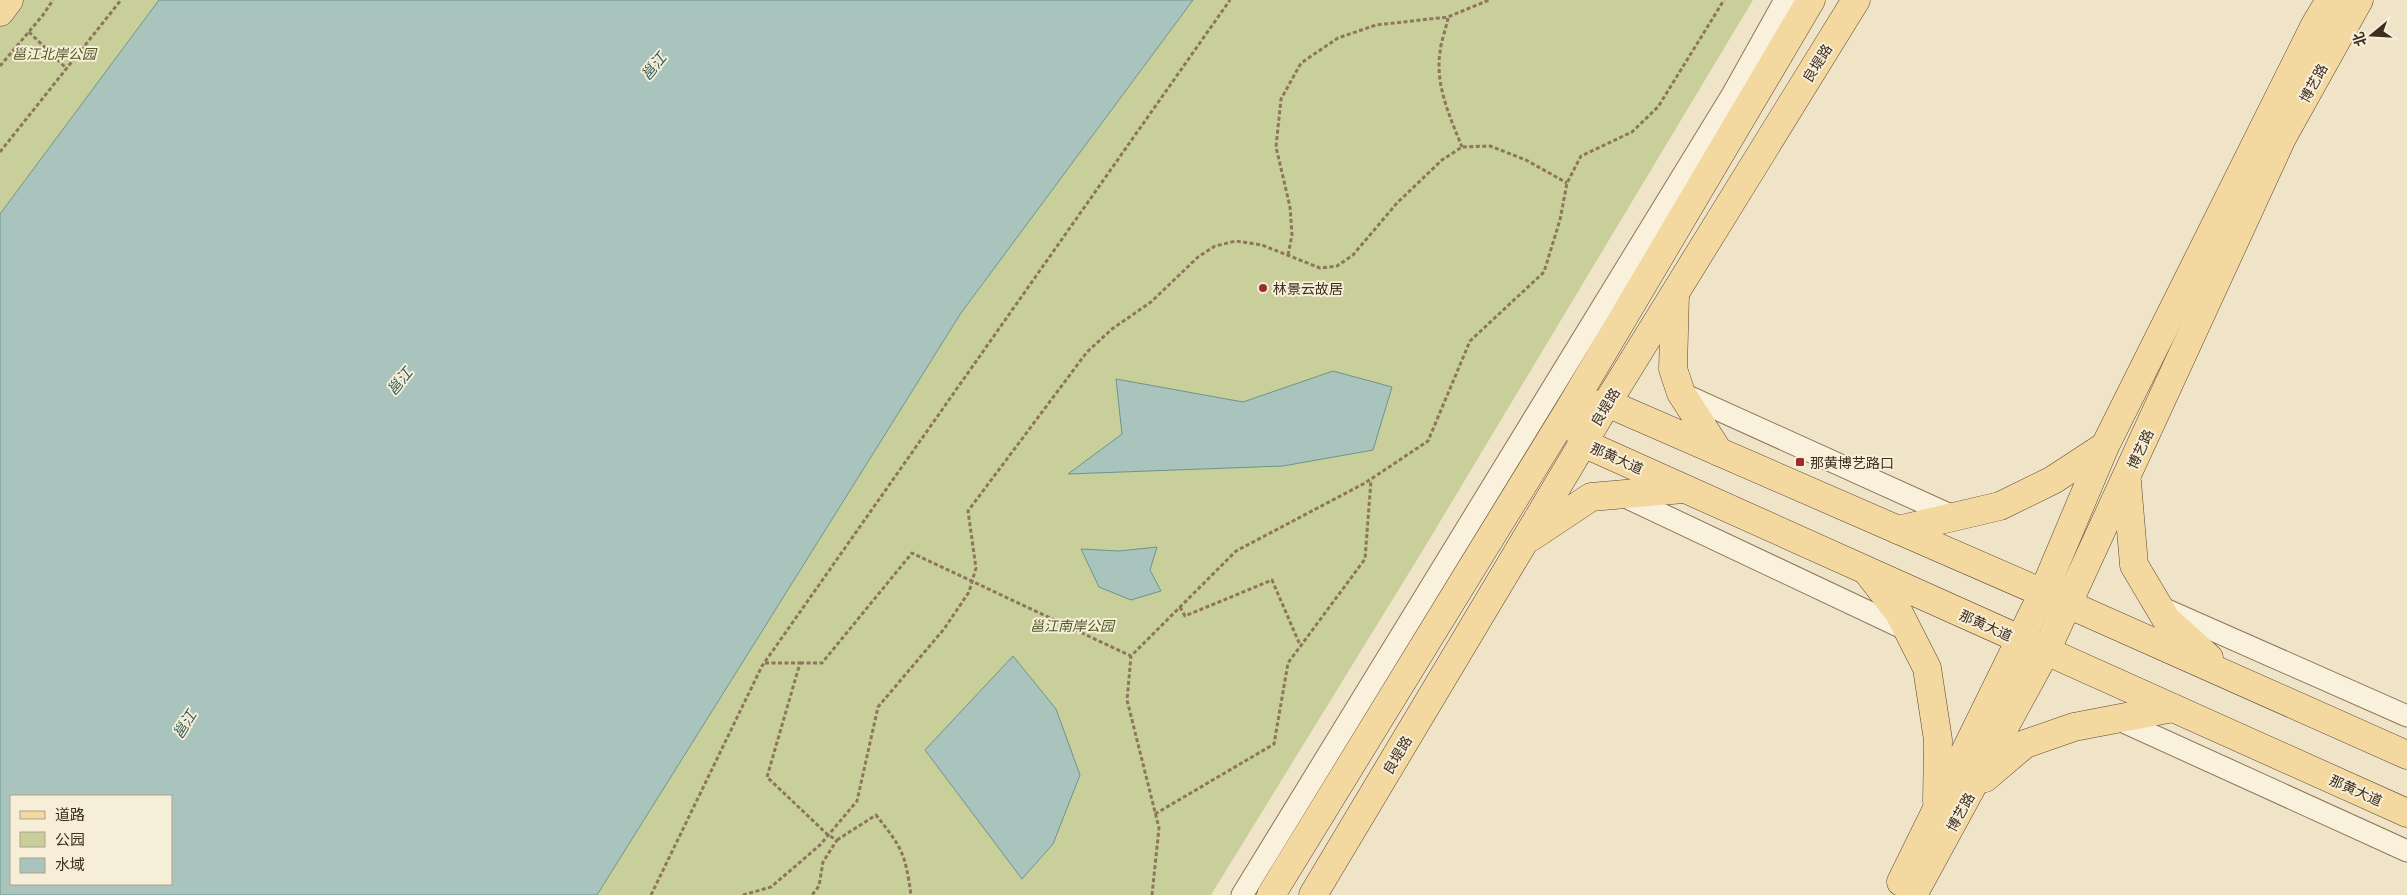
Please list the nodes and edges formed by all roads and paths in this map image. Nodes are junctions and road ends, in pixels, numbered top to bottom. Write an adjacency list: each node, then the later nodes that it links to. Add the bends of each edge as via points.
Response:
1 (9, 0): 12 (main road)
2 (52, 0): 14 (path)
3 (121, 0): 16 (path)
4 (1230, 0): 47 (path)
5 (1489, 0): 13 (path)
6 (1724, 0): 19 (path, via 1658,107 1632,132 1581,156)
7 (1785, 0): 65 (street, via 1732,95)
8 (1812, 0): 24 (main road)
9 (1856, 0): 21 (main road, 良堤路)
10 (2330, 0): 26 (main road, 博艺路)
11 (2359, 0): 28 (main road, 博艺路, via 2282,138)
12 (0, 12)
13 (1448, 17): 17 (path, via 1440,53 1440,84); 20 (path, via 1376,25 1338,38 1301,63 1281,99 1276,147 1290,207 1292,235)
14 (29, 32): 15 (path); 16 (path)
15 (0, 66)
16 (67, 69): 18 (path)
17 (1462, 147): 19 (path, via 1490,146 1526,160); 20 (path, via 1442,160 1396,202 1353,255 1337,266 1320,268)
18 (0, 152)
19 (1567, 183): 29 (path, via 1544,272 1470,341 1428,441)
20 (1288, 255): 36 (path, via 1262,245 1236,241 1215,246 1087,352 968,512 976,568)
21 (1675, 292): 22 (main road, via 1673,369); 23 (main road, 良堤路)
22 (1681, 393): 27 (main road); 32 (street)
23 (1607, 403): 24 (main road); 25 (main road, 良堤路); 27 (main road)
24 (1570, 408): 25 (main road, 那黄大道); 66 (main road)
25 (1583, 443): 30 (main road, 那黄大道); 34 (main road, 良堤路)
26 (2106, 446): 32 (main road, via 2053,480 2000,506); 37 (main road, 博艺路)
27 (1719, 452): 33 (main road)
28 (2127, 478): 38 (main road, 博艺路); 39 (main road, via 2134,565)
29 (1371, 479): 40 (path, via 1236,551); 43 (path, via 1365,560)
30 (1684, 489): 31 (main road); 35 (main road, 那黄大道)
31 (1619, 494): 34 (main road, via 1591,497); 41 (street)
32 (1955, 517): 33 (main road)
33 (1898, 530): 37 (main road)
34 (1524, 542): 67 (main road, 良堤路)
35 (1867, 571): 41 (main road); 42 (main road, 那黄大道)
36 (972, 581): 45 (path); 46 (path, via 912,554 822,663); 57 (path, via 969,592 944,629 878,707 857,801)
37 (2043, 593): 38 (main road); 42 (main road, 博艺路)
38 (2068, 604): 44 (main road, 博艺路); 48 (main road)
39 (2158, 606): 48 (main road, via 2166,619); 50 (street)
40 (1180, 607): 43 (path, via 1185,616 1272,580); 45 (path)
41 (1907, 630): 54 (main road, via 1927,668 1938,740)
42 (2020, 640): 44 (main road, 那黄大道); 54 (main road, 博艺路)
43 (1300, 646): 56 (path, via 1288,663 1274,744)
44 (2046, 651): 49 (main road, 那黄大道); 53 (main road, 博艺路)
45 (1131, 656): 56 (path, via 1127,700)
46 (800, 663): 47 (path); 57 (path, via 767,777)
47 (764, 664): 60 (path)
48 (2226, 675): 52 (main road)
49 (2173, 708): 51 (main road); 55 (main road, 那黄大道)
50 (2407, 716)
51 (2117, 719): 53 (main road, via 2074,727 2025,744); 59 (street)
52 (2407, 755)
53 (1974, 787): 69 (main road, 博艺路)
54 (1936, 810): 68 (main road, 博艺路)
55 (2407, 813)
56 (1155, 814): 64 (path, via 1159,828)
57 (828, 835): 58 (path); 61 (path, via 771,887)
58 (837, 840): 62 (path, via 823,862 819,886); 63 (path, via 876,814 900,846 906,860)
59 (2407, 852)
60 (651, 895)
61 (743, 895)
62 (812, 895)
63 (911, 895)
64 (1152, 895)
65 (1242, 895)
66 (1272, 895)
67 (1312, 895)
68 (1894, 895)
69 (1913, 895)

